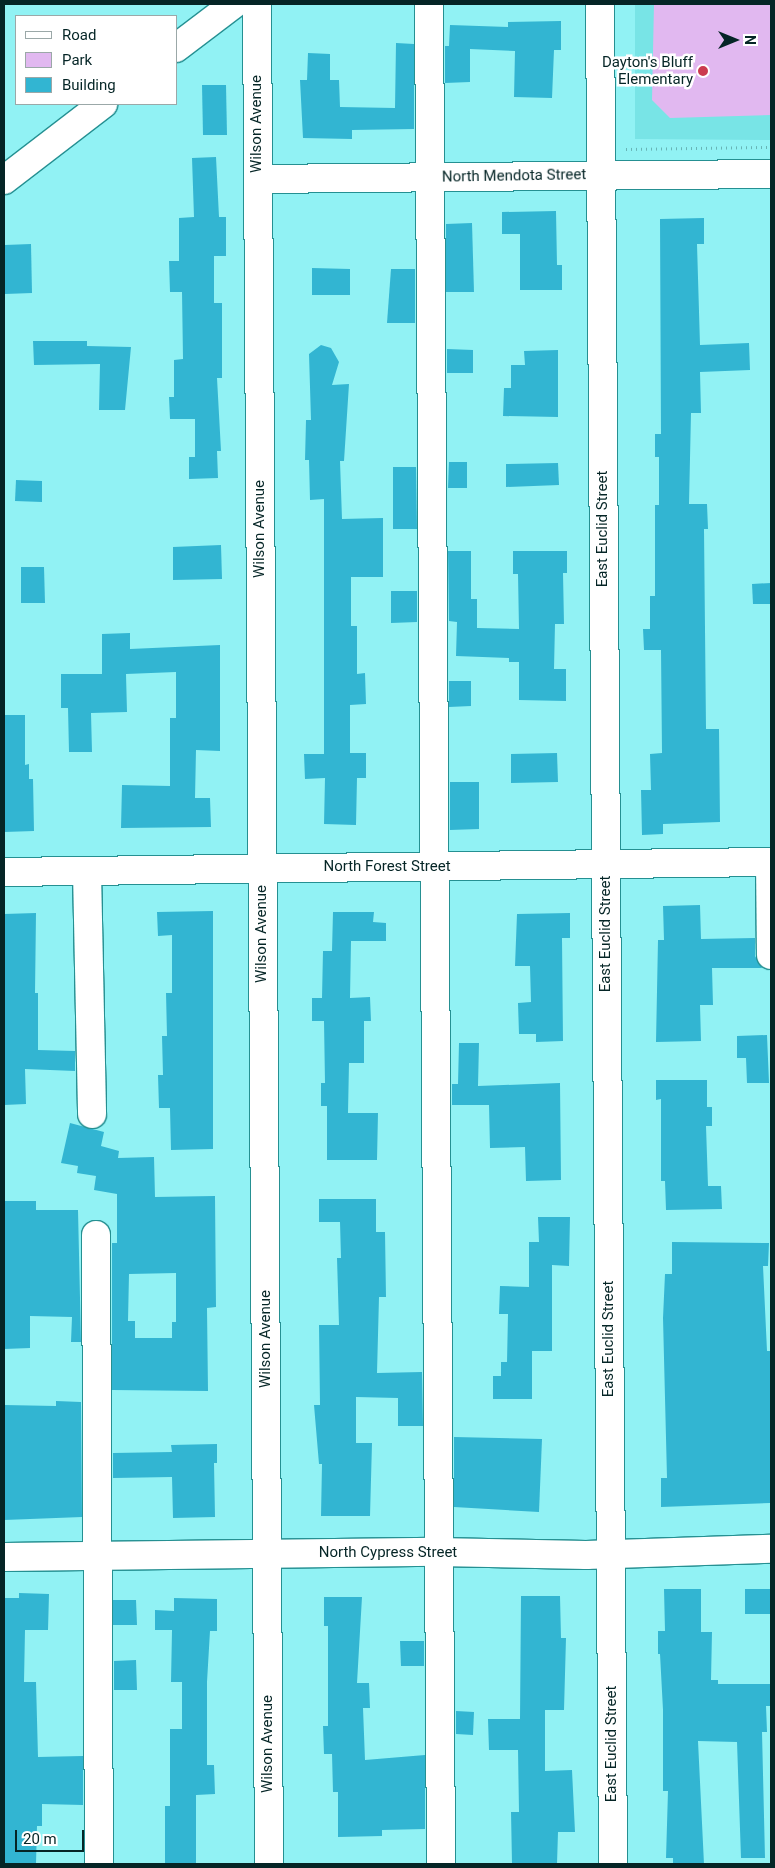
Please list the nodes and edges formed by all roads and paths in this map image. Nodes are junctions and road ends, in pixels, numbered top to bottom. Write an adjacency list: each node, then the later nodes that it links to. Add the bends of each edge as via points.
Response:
1 (234, 4): 5 (street)
2 (257, 4): 12 (street, Wilson Avenue)
3 (429, 4): 11 (street)
4 (600, 4): 10 (street, East Euclid Street)
5 (178, 46)
6 (102, 105): 13 (street)
7 (771, 146): 8 (path, via 628,147)
8 (625, 150)
9 (771, 174): 10 (street, North Mendota Street)
10 (601, 175): 11 (street, North Mendota Street); 16 (street, East Euclid Street)
11 (430, 177): 12 (street, North Mendota Street); 15 (street)
12 (258, 179): 17 (street, Wilson Avenue)
13 (4, 180)
14 (771, 862): 16 (street, North Forest Street); 20 (street)
15 (434, 866): 16 (street, North Forest Street); 17 (street, North Forest Street); 24 (street)
16 (606, 866): 26 (street, East Euclid Street)
17 (262, 868): 19 (street, North Forest Street); 25 (street, Wilson Avenue)
18 (4, 872): 19 (street, North Forest Street)
19 (87, 872): 21 (street)
20 (771, 955)
21 (92, 1114)
22 (96, 1235): 27 (street)
23 (771, 1549): 26 (street, North Cypress Street)
24 (437, 1552): 25 (street, North Cypress Street); 26 (street, North Cypress Street); 31 (street)
25 (267, 1554): 27 (street, North Cypress Street); 30 (street, Wilson Avenue)
26 (610, 1554): 32 (street, East Euclid Street)
27 (99, 1556): 28 (street, North Cypress Street); 29 (street)
28 (4, 1557)
29 (99, 1864)
30 (269, 1864)
31 (441, 1864)
32 (612, 1864)

